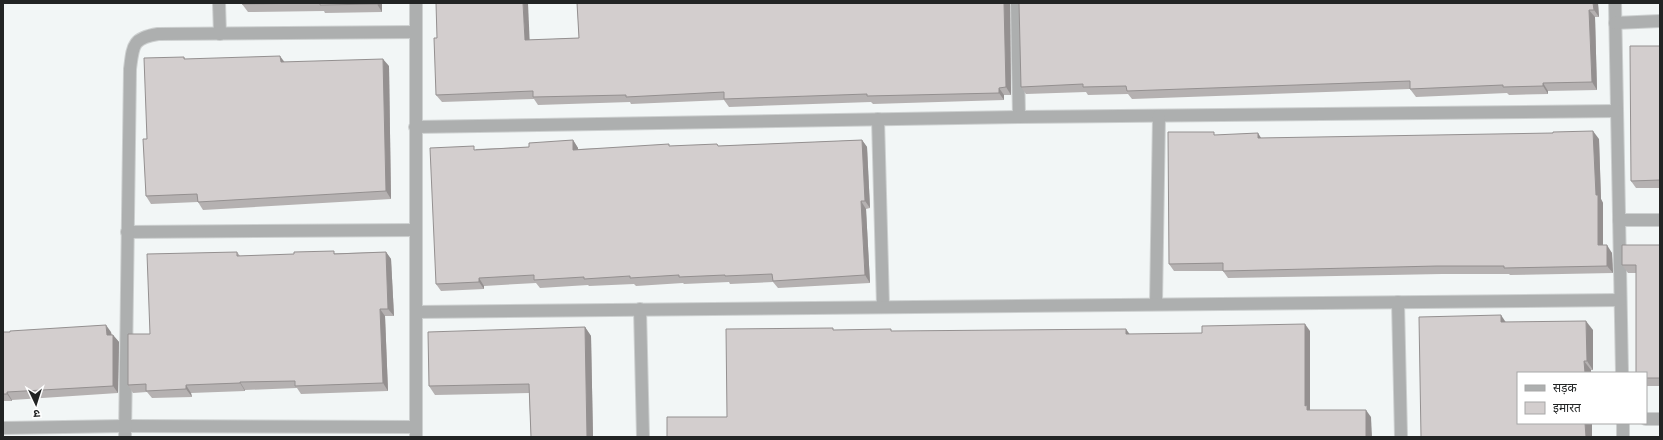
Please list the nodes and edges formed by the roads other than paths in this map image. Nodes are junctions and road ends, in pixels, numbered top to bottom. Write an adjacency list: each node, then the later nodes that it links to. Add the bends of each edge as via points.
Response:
1 (219, 3): 8 (street)
2 (416, 3): 7 (street)
3 (1016, 3): 11 (street)
4 (1615, 3): 6 (street)
5 (1660, 21): 6 (street)
6 (1615, 23): 9 (street)
7 (416, 32): 8 (street); 13 (street)
8 (220, 34): 17 (street, via 158,34 144,36 136,42 130,69)
9 (1617, 112): 10 (street); 14 (street)
10 (1158, 116): 11 (street); 20 (street)
11 (1019, 117): 12 (street)
12 (878, 119): 13 (street); 21 (street)
13 (415, 127): 16 (street)
14 (1619, 220): 15 (street); 18 (street)
15 (1660, 220)
16 (416, 230): 17 (street); 23 (street)
17 (128, 232): 29 (street)
18 (1620, 300): 19 (street); 24 (street)
19 (1398, 302): 20 (street); 32 (street)
20 (1156, 304): 21 (street)
21 (883, 306): 22 (street)
22 (640, 309): 23 (street); 31 (street)
23 (416, 312): 30 (street)
24 (1622, 372)
25 (1647, 419): 26 (street)
26 (1660, 419)
27 (1623, 424): 33 (street)
28 (3, 428): 29 (street)
29 (125, 432): 30 (street)
30 (416, 432)
31 (643, 437)
32 (1401, 437)
33 (1623, 437)

